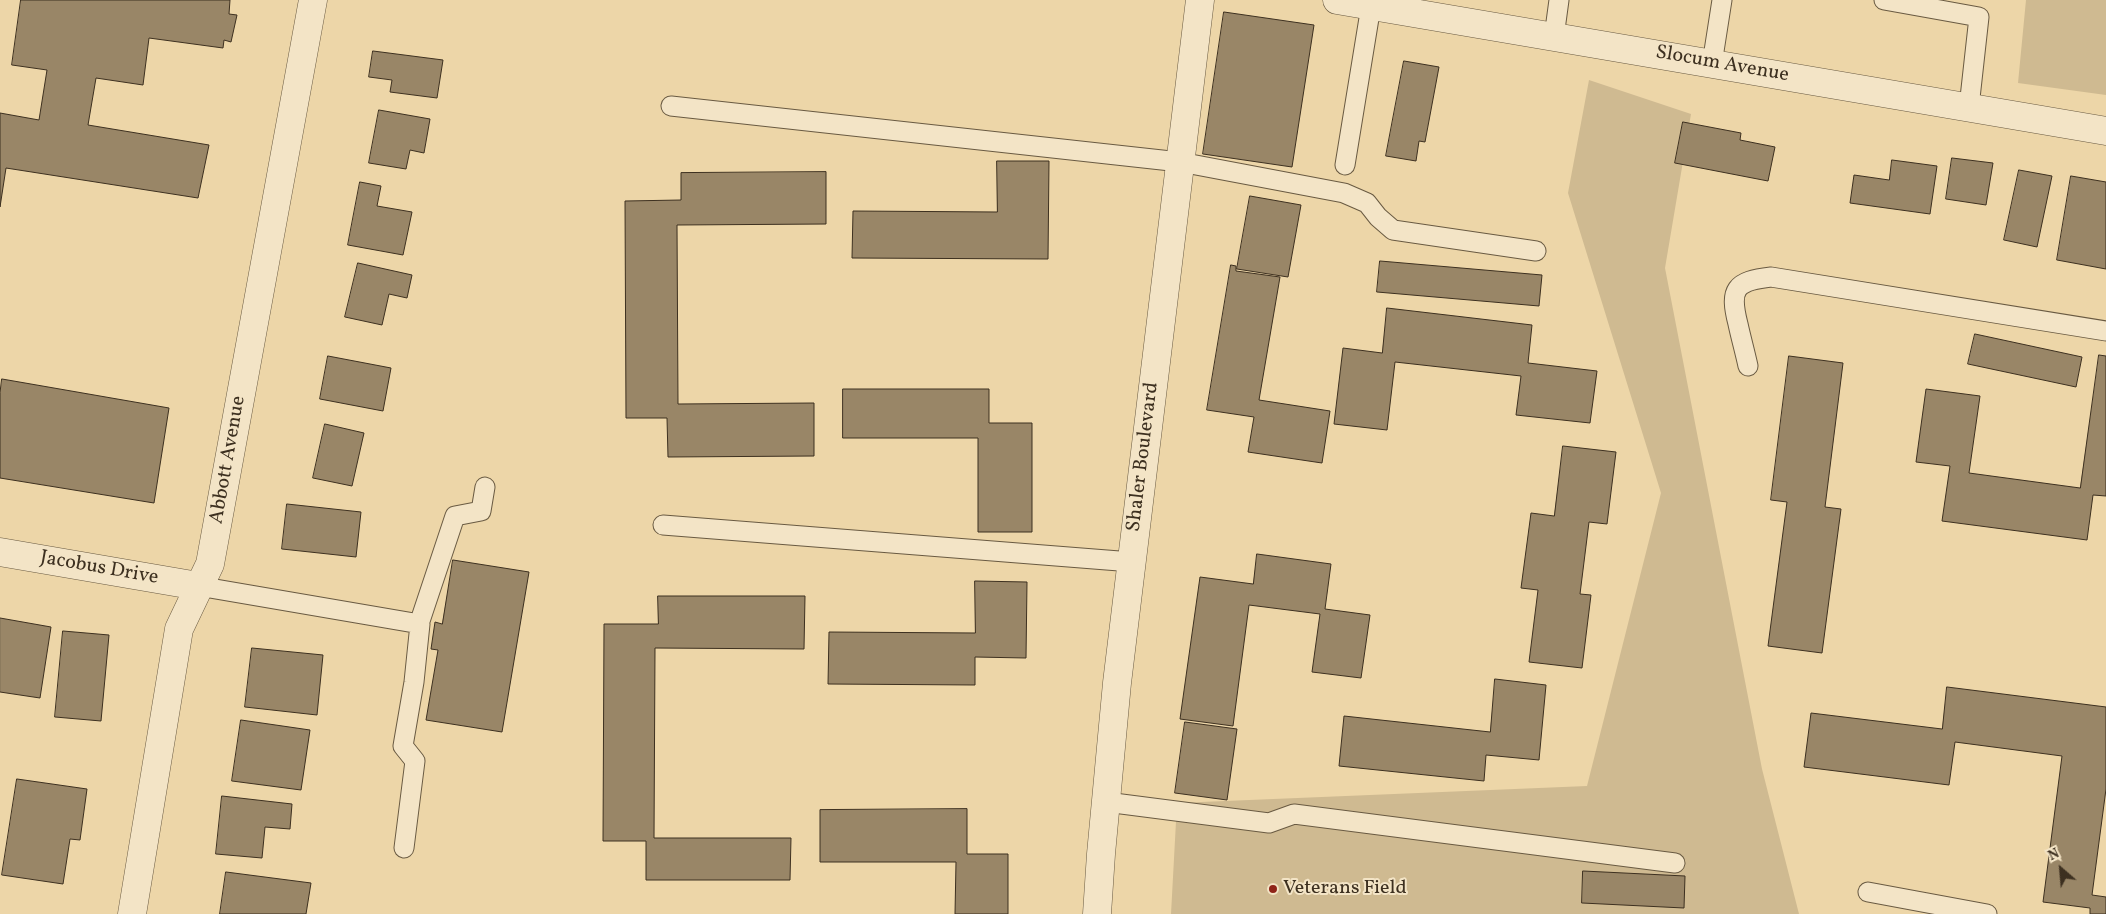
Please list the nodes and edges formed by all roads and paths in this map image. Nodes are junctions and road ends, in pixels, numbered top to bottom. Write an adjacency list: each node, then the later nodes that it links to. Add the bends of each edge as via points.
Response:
1 (313, 0): 22 (street, Abbott Avenue, via 210,564)
2 (1200, 0): 13 (street, Shaler Boulevard)
3 (1337, 0): 7 (street, Slocum Avenue)
4 (1560, 0): 8 (lane)
5 (1722, 0): 9 (lane)
6 (1884, 0): 11 (lane, via 1979,17)
7 (1371, 6): 8 (street, Slocum Avenue); 14 (lane)
8 (1554, 37): 9 (street, Slocum Avenue)
9 (1712, 64): 11 (street, Slocum Avenue)
10 (671, 106): 13 (lane)
11 (1969, 107): 12 (street, Slocum Avenue)
12 (2106, 131)
13 (1180, 162): 15 (lane, via 1344,193 1367,203 1393,230); 21 (street, Shaler Boulevard)
14 (1345, 165)
15 (1536, 251)
16 (2106, 331): 17 (lane, via 1771,277 1753,279 1734,293 1733,304)
17 (1748, 366)
18 (485, 487): 23 (lane, via 481,511 455,516)
19 (662, 525): 21 (lane)
20 (0, 552): 22 (street, Jacobus Drive)
21 (1132, 562): 24 (street, Shaler Boulevard)
22 (198, 586): 23 (lane); 28 (street, Abbott Avenue, via 179,629)
23 (419, 624): 25 (lane, via 414,682 403,746 415,761)
24 (1106, 802): 26 (lane, via 1269,823 1294,814); 29 (street, Shaler Boulevard)
25 (404, 848)
26 (1675, 863)
27 (1868, 892): 30 (lane)
28 (132, 914)
29 (1097, 914)
30 (1987, 914)

